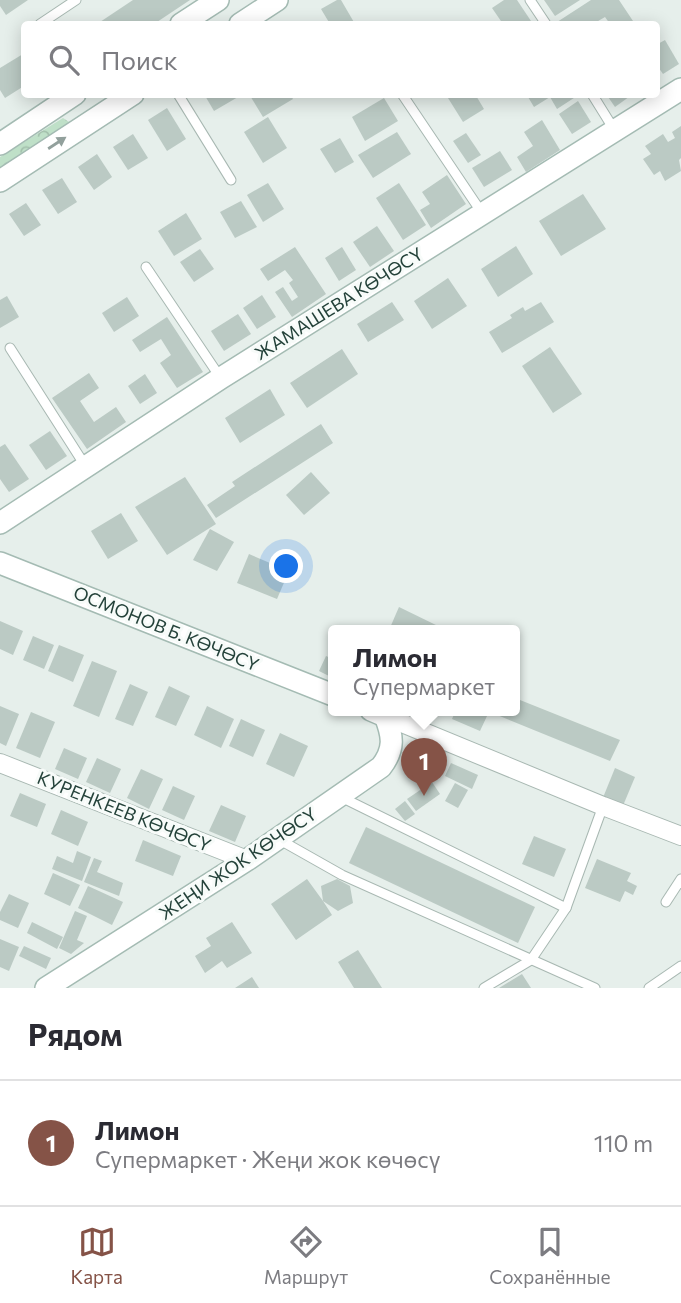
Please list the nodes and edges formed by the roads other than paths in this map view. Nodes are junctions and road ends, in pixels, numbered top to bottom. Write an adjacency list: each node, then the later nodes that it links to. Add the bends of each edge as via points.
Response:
1 (76, 0): 5 (lane)
2 (218, 0): 6 (main road)
3 (277, 0): 7 (main road)
4 (530, 0): 8 (lane)
5 (44, 21)
6 (186, 21)
7 (245, 21)
8 (544, 21)
9 (681, 89): 17 (main road, ЖАМАШЕВА КӨЧӨСҮ)
10 (69, 98): 18 (main road)
11 (73, 98): 16 (main road)
12 (126, 98): 16 (main road)
13 (180, 98): 19 (lane)
14 (405, 98): 21 (lane)
15 (594, 98): 17 (lane)
16 (85, 125): 20 (main road, one-way to 16)
17 (615, 131): 21 (main road, ЖАМАШЕВА КӨЧӨСҮ)
18 (0, 144)
19 (231, 180)
20 (0, 181)
21 (483, 215): 24 (main road, ЖАМАШЕВА КӨЧӨСҮ)
22 (146, 267): 24 (lane)
23 (10, 348): 25 (lane)
24 (221, 378): 25 (main road, ЖАМАШЕВА КӨЧӨСҮ)
25 (86, 467): 26 (main road, ЖАМАШЕВА КӨЧӨСҮ)
26 (0, 523)
27 (0, 563): 28 (main road, ОСМОНОВ Б. КӨЧӨСҮ)
28 (328, 693)
29 (380, 716): 32 (main road, ЖЕҢИ ЖОК КӨЧӨСҮ, via 393,735 391,754 381,767)
30 (385, 716): 33 (street)
31 (0, 762): 36 (street, КУРЕНКЕЕВ КӨЧӨСҮ)
32 (339, 796): 34 (main road, ЖЕҢИ ЖОК КӨЧӨСҮ); 39 (lane)
33 (603, 806): 35 (street); 39 (lane)
34 (277, 838): 36 (main road, ЖЕҢИ ЖОК КӨЧӨСҮ); 40 (lane, via 342,875)
35 (678, 838)
36 (247, 860): 42 (main road, ЖЕҢИ ЖОК КӨЧӨСҮ)
37 (681, 879): 38 (lane)
38 (667, 902)
39 (566, 908): 40 (lane)
40 (531, 960): 43 (lane); 44 (lane)
41 (681, 966): 45 (lane)
42 (46, 988)
43 (484, 988)
44 (595, 988)
45 (649, 988)

